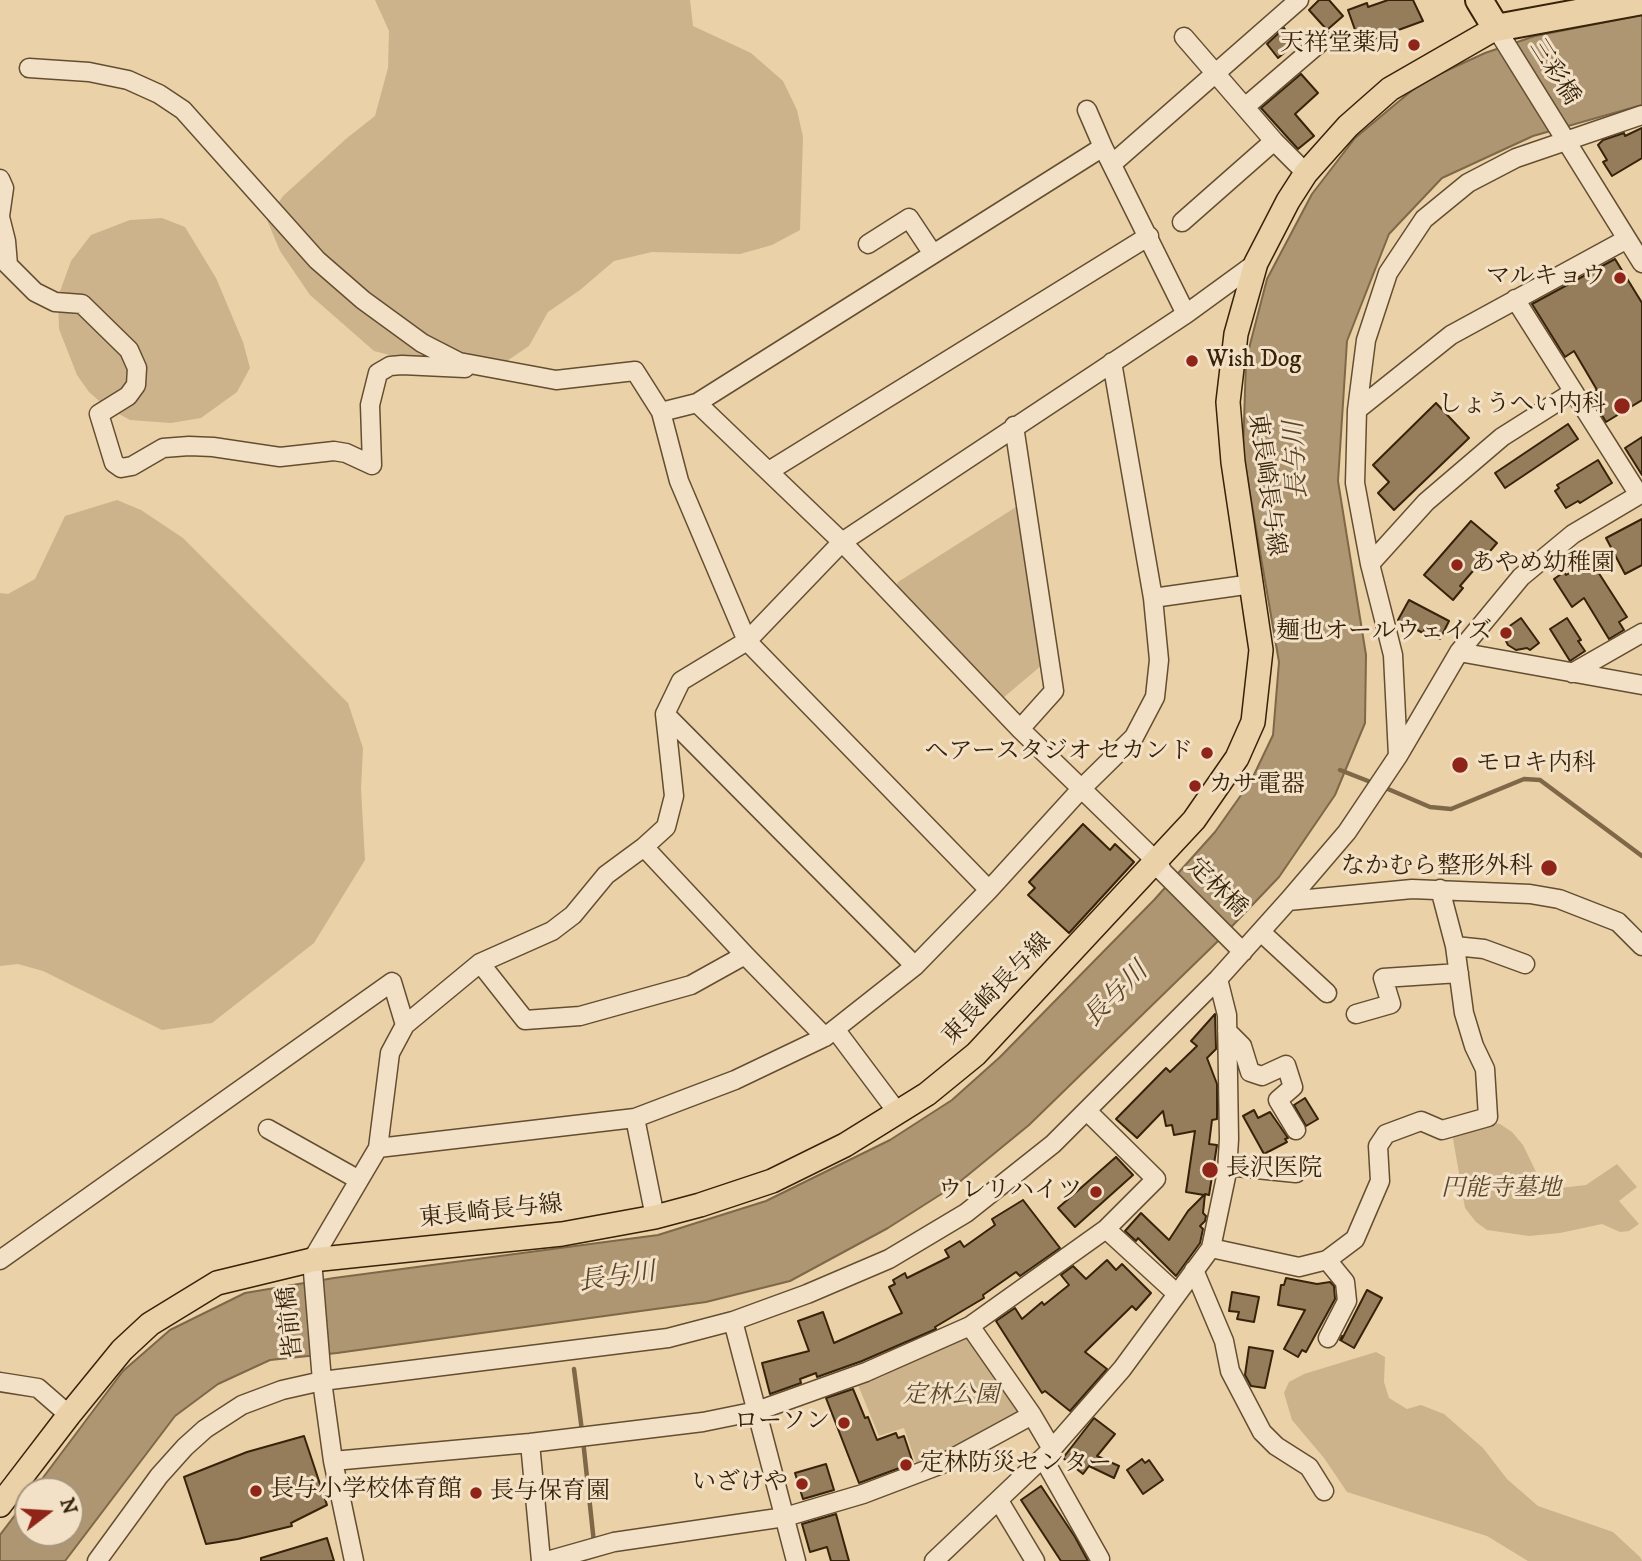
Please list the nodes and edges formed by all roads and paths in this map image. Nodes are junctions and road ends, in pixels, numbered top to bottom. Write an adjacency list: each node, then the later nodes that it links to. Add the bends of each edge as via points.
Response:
1 (1299, 0): 8 (street)
2 (1479, 0): 4 (highway)
3 (1642, 1): 4 (highway)
4 (1499, 33): 12 (street, 三彩橋); 16 (main road, 東長崎長与線, via 1390,89 1338,135)
5 (1184, 37): 8 (street)
6 (1323, 40): 9 (street)
7 (29, 68): 29 (street, via 89,72 128,80 159,93 183,110 317,260 363,300 459,362)
8 (1215, 74): 9 (street); 15 (street)
9 (1245, 107): 13 (street)
10 (1087, 110): 14 (street)
11 (1642, 114): 12 (street)
12 (1564, 137): 21 (street, 三彩橋); 32 (street, via 1468,183 1424,219 1388,273 1366,340)
13 (1274, 141): 16 (street); 19 (street)
14 (1103, 147): 15 (street); 23 (street)
15 (1112, 164): 20 (street)
16 (1306, 173): 24 (main road, 東長崎長与線)
17 (0, 179): 18 (street, via 4,188)
18 (0, 216): 29 (street, via 8,265 34,292 55,302 82,304 129,350 137,368 136,385 128,396 99,414 114,463 121,468 163,448 189,446 280,457 334,451 372,465 370,405 378,373 402,365)
19 (1182, 222)
20 (1149, 236): 27 (street); 35 (street)
21 (1627, 239): 25 (street, 三彩橋); 26 (street)
22 (868, 244): 23 (street, via 909,218)
23 (933, 254): 31 (street)
24 (1256, 263): 27 (street); 39 (main road, 東長崎長与線, via 1236,334 1228,402)
25 (1642, 263)
26 (1515, 299): 30 (street); 32 (street, via 1451,335)
27 (1186, 314): 28 (street)
28 (1112, 362): 34 (street); 40 (street)
29 (493, 368): 33 (street, via 556,380 635,371)
30 (1573, 392): 36 (street); 38 (street, via 1493,446 1426,502)
31 (697, 403): 33 (street); 35 (street, 定林橋)
32 (1357, 410): 38 (street, via 1355,484)
33 (660, 412): 42 (street, via 679,481)
34 (1014, 426): 37 (street); 47 (street, via 1054,691)
35 (769, 471): 37 (street, 定林橋)
36 (1640, 494): 43 (street, via 1573,534 1521,577)
37 (842, 542): 42 (street); 47 (street, 定林橋)
38 (1370, 564): 48 (street, via 1393,655)
39 (1252, 584): 40 (street); 51 (main road, 東長崎長与線, via 1261,650 1253,722 1237,758)
40 (1153, 598): 49 (street, via 1159,660 1154,697 1134,737)
41 (1642, 633): 44 (street)
42 (747, 640): 46 (street, via 681,681); 53 (street)
43 (1459, 652): 44 (street); 48 (street)
44 (1572, 673): 45 (street)
45 (1642, 685)
46 (665, 715): 50 (street, via 674,796 666,827); 62 (street)
47 (1020, 729): 49 (street, 定林橋)
48 (1398, 756): 54 (street, via 1346,832)
49 (1081, 789): 51 (street, 定林橋); 53 (street)
50 (645, 847): 59 (street); 60 (street, via 606,876 573,915 552,931)
51 (1160, 867): 56 (street, 定林橋); 71 (main road, 東長崎長与線, via 976,1054)
52 (1440, 889): 54 (street); 57 (street); 58 (street, via 1559,900 1618,922)
53 (989, 890): 62 (street)
54 (1288, 901): 55 (street)
55 (1261, 932): 56 (street); 65 (street)
56 (1239, 946): 64 (street)
57 (1455, 946): 61 (street, via 1484,949); 63 (street)
58 (1642, 946)
59 (745, 955): 60 (street, via 691,985 580,1016 525,1020); 69 (street)
60 (480, 963): 67 (street)
61 (1525, 964)
62 (915, 966): 69 (street)
63 (1459, 973): 66 (street, via 1383,978 1391,1004); 83 (street, via 1464,1013 1485,1069 1488,1117 1442,1130 1421,1121 1386,1134 1378,1146 1380,1181 1355,1239)
64 (1218, 979): 68 (street); 70 (street)
65 (1327, 993)
66 (1356, 1014)
67 (405, 1025): 75 (street, via 390,1053); 82 (street, via 391,982)
68 (1227, 1031): 74 (street, via 1242,1046 1250,1072 1262,1076 1286,1065 1293,1087 1278,1100); 76 (street)
69 (830, 1033): 71 (street); 72 (street, via 735,1080)
70 (1087, 1111): 80 (street, via 1156,1179); 87 (street, via 966,1213 900,1252)
71 (898, 1114): 79 (main road, 東長崎長与線, via 772,1181)
72 (635, 1118): 75 (street); 79 (street)
73 (268, 1129): 78 (street)
74 (1297, 1130)
75 (378, 1148): 78 (street)
76 (1227, 1166): 77 (street); 81 (street)
77 (1296, 1173)
78 (359, 1180): 84 (street)
79 (655, 1217): 84 (main road, 東長崎長与線, via 562,1234)
80 (1106, 1229): 86 (street); 88 (street)
81 (1211, 1248): 83 (street, via 1299,1267); 85 (street)
82 (0, 1260)
83 (1327, 1260): 89 (street, via 1345,1282 1347,1301)
84 (312, 1265): 90 (street, 皆前橋); 93 (main road, 東長崎長与線, via 217,1283 150,1324 122,1350)
85 (1194, 1270): 86 (street); 98 (street, via 1224,1341 1230,1371 1262,1432 1308,1467)
86 (1176, 1293): 96 (street, via 1122,1369)
87 (733, 1321): 90 (street, via 668,1338); 92 (street)
88 (970, 1326): 92 (street, via 866,1372); 94 (street)
89 (1328, 1338)
90 (322, 1374): 97 (street, 皆前橋); 103 (street, via 242,1405 205,1429 159,1476)
91 (0, 1381): 93 (street, via 38,1388)
92 (757, 1412): 95 (street); 101 (street)
93 (69, 1415): 100 (main road, 東長崎長与線)
94 (1032, 1415): 96 (street); 101 (street, via 942,1464)
95 (530, 1443): 97 (street); 105 (street)
96 (1048, 1453): 99 (street); 102 (street)
97 (333, 1461): 104 (street, 皆前橋)
98 (1324, 1491)
99 (999, 1501): 108 (street); 109 (street)
100 (0, 1506)
101 (785, 1517): 106 (street, via 593,1548); 107 (street)
102 (1100, 1559)
103 (97, 1561)
104 (354, 1561)
105 (541, 1561)
106 (547, 1561)
107 (796, 1561)
108 (934, 1561)
109 (1035, 1561)

